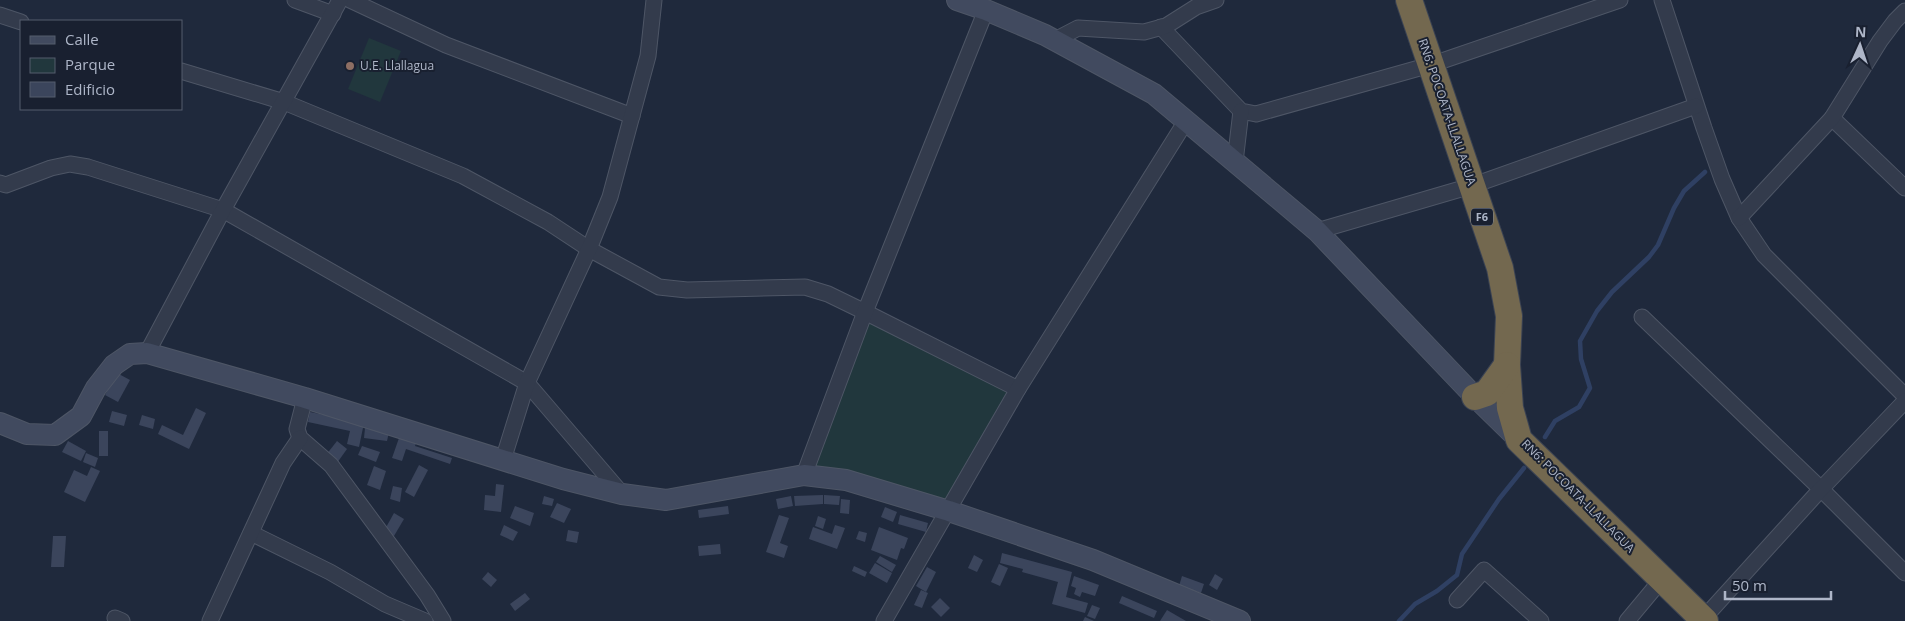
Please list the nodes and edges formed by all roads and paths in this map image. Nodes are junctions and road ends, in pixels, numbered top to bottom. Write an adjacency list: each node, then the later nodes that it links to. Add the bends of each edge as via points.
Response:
1 (295, 0): 9 (street)
2 (350, 0): 22 (street, via 446,45)
3 (654, 0): 22 (street, via 648,56)
4 (957, 0): 11 (street)
5 (1216, 0): 10 (street)
6 (1409, 0): 17 (highway, RN6: POCOATA-LLALLAGUA / F6)
7 (1620, 0): 17 (street)
8 (1662, 0): 20 (street)
9 (337, 7): 19 (street)
10 (1183, 7): 15 (street)
11 (986, 10): 16 (street); 33 (street)
12 (0, 16): 14 (street)
13 (1902, 21): 23 (street, via 1880,41)
14 (20, 22)
15 (1161, 27): 16 (street, via 1144,32 1078,28); 21 (street)
16 (1055, 40): 24 (street, via 1154,94)
17 (1430, 64): 21 (street, via 1256,114); 27 (highway, RN6: POCOATA-LLALLAGUA / F6)
18 (182, 71): 19 (street)
19 (284, 102): 29 (street); 32 (street, via 463,176 548,222)
20 (1696, 106): 27 (street); 30 (street)
21 (1241, 111): 25 (street)
22 (632, 116): 32 (street, via 610,197)
23 (1832, 118): 28 (street); 30 (street)
24 (1186, 121): 25 (street); 38 (street)
25 (1235, 162): 31 (street)
26 (0, 183): 29 (street, via 6,185 70,164)
27 (1471, 186): 31 (street); 36 (highway, RN6: POCOATA-LLALLAGUA / F6, via 1500,268 1508,316)
28 (1905, 188)
29 (223, 210): 35 (street); 37 (street)
30 (1739, 218): 39 (street, via 1764,255)
31 (1317, 231): 40 (street)
32 (589, 249): 33 (street, via 659,286 687,290 805,287); 37 (street)
33 (866, 312): 38 (street); 47 (street)
34 (1642, 317): 48 (street)
35 (147, 353): 41 (street); 43 (street, via 130,354 114,365 96,388 81,416 55,435 27,434)
36 (1507, 365): 40 (highway, via 1487,393); 45 (highway, RN6: POCOATA-LLALLAGUA / F6, via 1510,408)
37 (527, 383): 46 (street); 49 (street)
38 (1018, 389): 50 (street)
39 (1905, 396)
40 (1475, 397): 45 (street)
41 (304, 398): 44 (street, via 297,430); 46 (street)
42 (1905, 401): 48 (street)
43 (0, 422)
44 (300, 438): 51 (street, via 283,464); 58 (street, via 332,465)
45 (1520, 440): 53 (highway, RN6: POCOATA-LLALLAGUA / F6)
46 (503, 460): 49 (street)
47 (804, 475): 49 (street, via 666,500); 50 (street, via 846,480)
48 (1821, 489): 52 (street); 55 (street)
49 (622, 494)
50 (949, 512): 59 (street); 60 (street, via 1093,560)
51 (250, 532): 56 (street); 57 (street, via 386,604)
52 (1905, 573)
53 (1662, 579): 55 (highway, RN6: POCOATA-LLALLAGUA / F6); 62 (street)
54 (1457, 600): 61 (street, via 1484,570)
55 (1704, 620)
56 (210, 621)
57 (425, 621)
58 (444, 621)
59 (884, 621)
60 (1240, 621)
61 (1541, 621)
62 (1627, 621)

